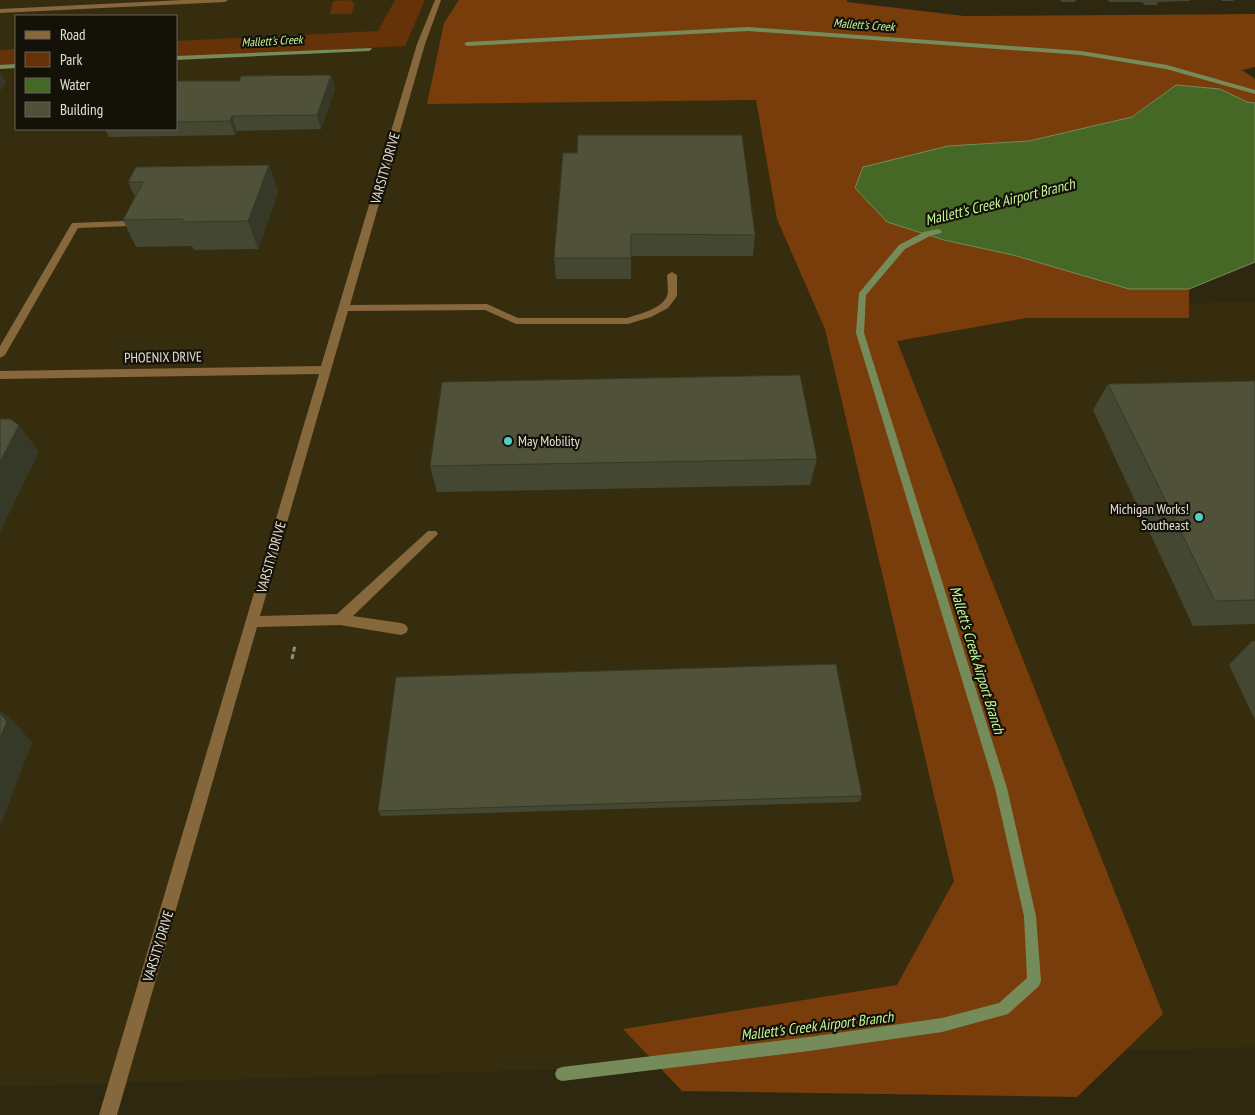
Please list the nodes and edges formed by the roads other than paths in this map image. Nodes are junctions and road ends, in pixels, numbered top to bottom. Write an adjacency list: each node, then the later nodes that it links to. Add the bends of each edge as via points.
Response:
1 (225, 0): 3 (street)
2 (438, 0): 6 (street, VARSITY DRIVE, via 421,44)
3 (0, 11)
4 (126, 224): 7 (street, via 75,225)
5 (672, 275): 6 (street, via 672,296 664,306 648,316 628,321 516,321 487,307)
6 (344, 308): 8 (street, VARSITY DRIVE)
7 (0, 355)
8 (326, 370): 9 (street, PHOENIX DRIVE); 12 (street, VARSITY DRIVE)
9 (0, 375)
10 (432, 534): 11 (street)
11 (340, 620): 12 (street); 13 (street)
12 (251, 622): 14 (street, VARSITY DRIVE)
13 (401, 629)
14 (108, 1115)

